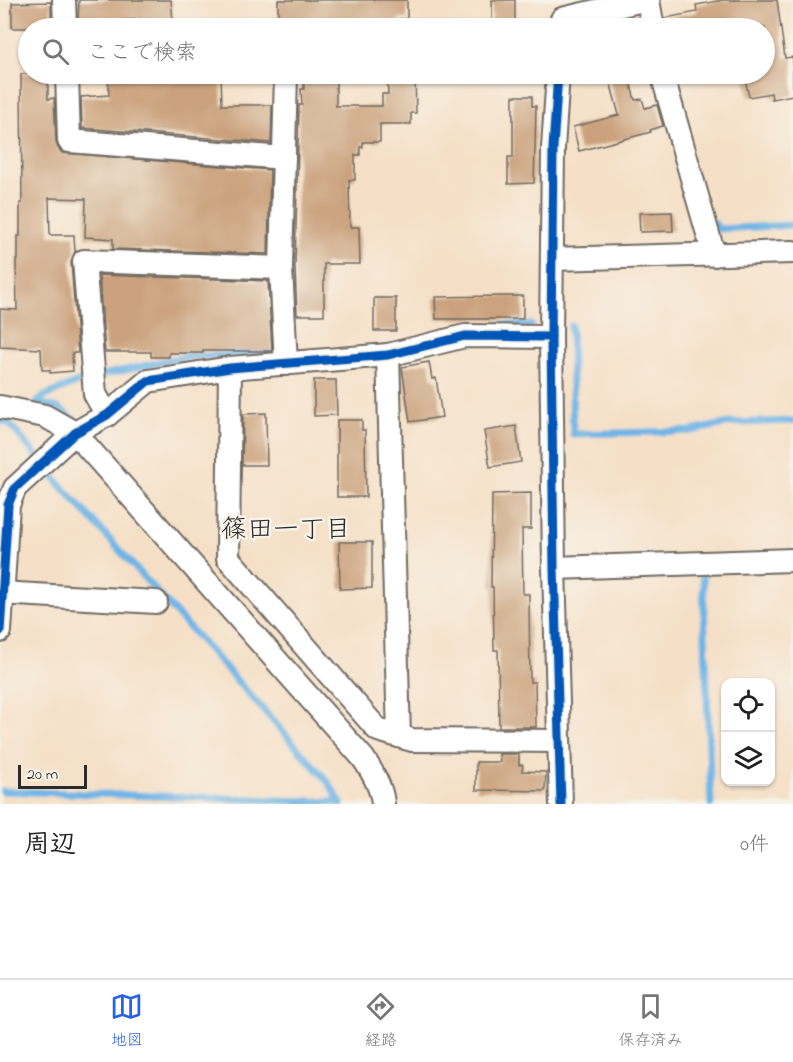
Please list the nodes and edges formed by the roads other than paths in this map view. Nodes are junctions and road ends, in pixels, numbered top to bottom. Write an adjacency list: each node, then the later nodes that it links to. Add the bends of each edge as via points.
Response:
1 (64, 0): 5 (street)
2 (643, 0): 4 (street)
3 (648, 0): 6 (street)
4 (563, 16)
5 (65, 18)
6 (651, 18)
7 (67, 84): 11 (street, via 69,141)
8 (286, 84): 11 (street)
9 (557, 84): 14 (street)
10 (665, 84): 13 (street)
11 (284, 158): 15 (street)
12 (793, 252): 13 (street)
13 (714, 255): 14 (street)
14 (553, 259): 16 (street)
15 (281, 268): 18 (street); 21 (street, via 84,261 95,394)
16 (551, 337): 17 (street, via 465,336); 24 (street)
17 (388, 355): 18 (street); 28 (street)
18 (286, 364): 19 (street)
19 (230, 369): 21 (street, via 148,381); 28 (street, via 228,558 378,730)
20 (0, 407): 22 (street, via 45,416)
21 (107, 415): 22 (street)
22 (75, 433): 25 (street, via 15,488 8,505); 30 (street, via 363,758)
23 (793, 560): 24 (street)
24 (554, 568): 29 (street)
25 (1, 593): 26 (street); 27 (street)
26 (156, 602)
27 (0, 631)
28 (399, 736): 29 (street, via 412,740)
29 (559, 741): 31 (street)
30 (383, 804)
31 (561, 804)

